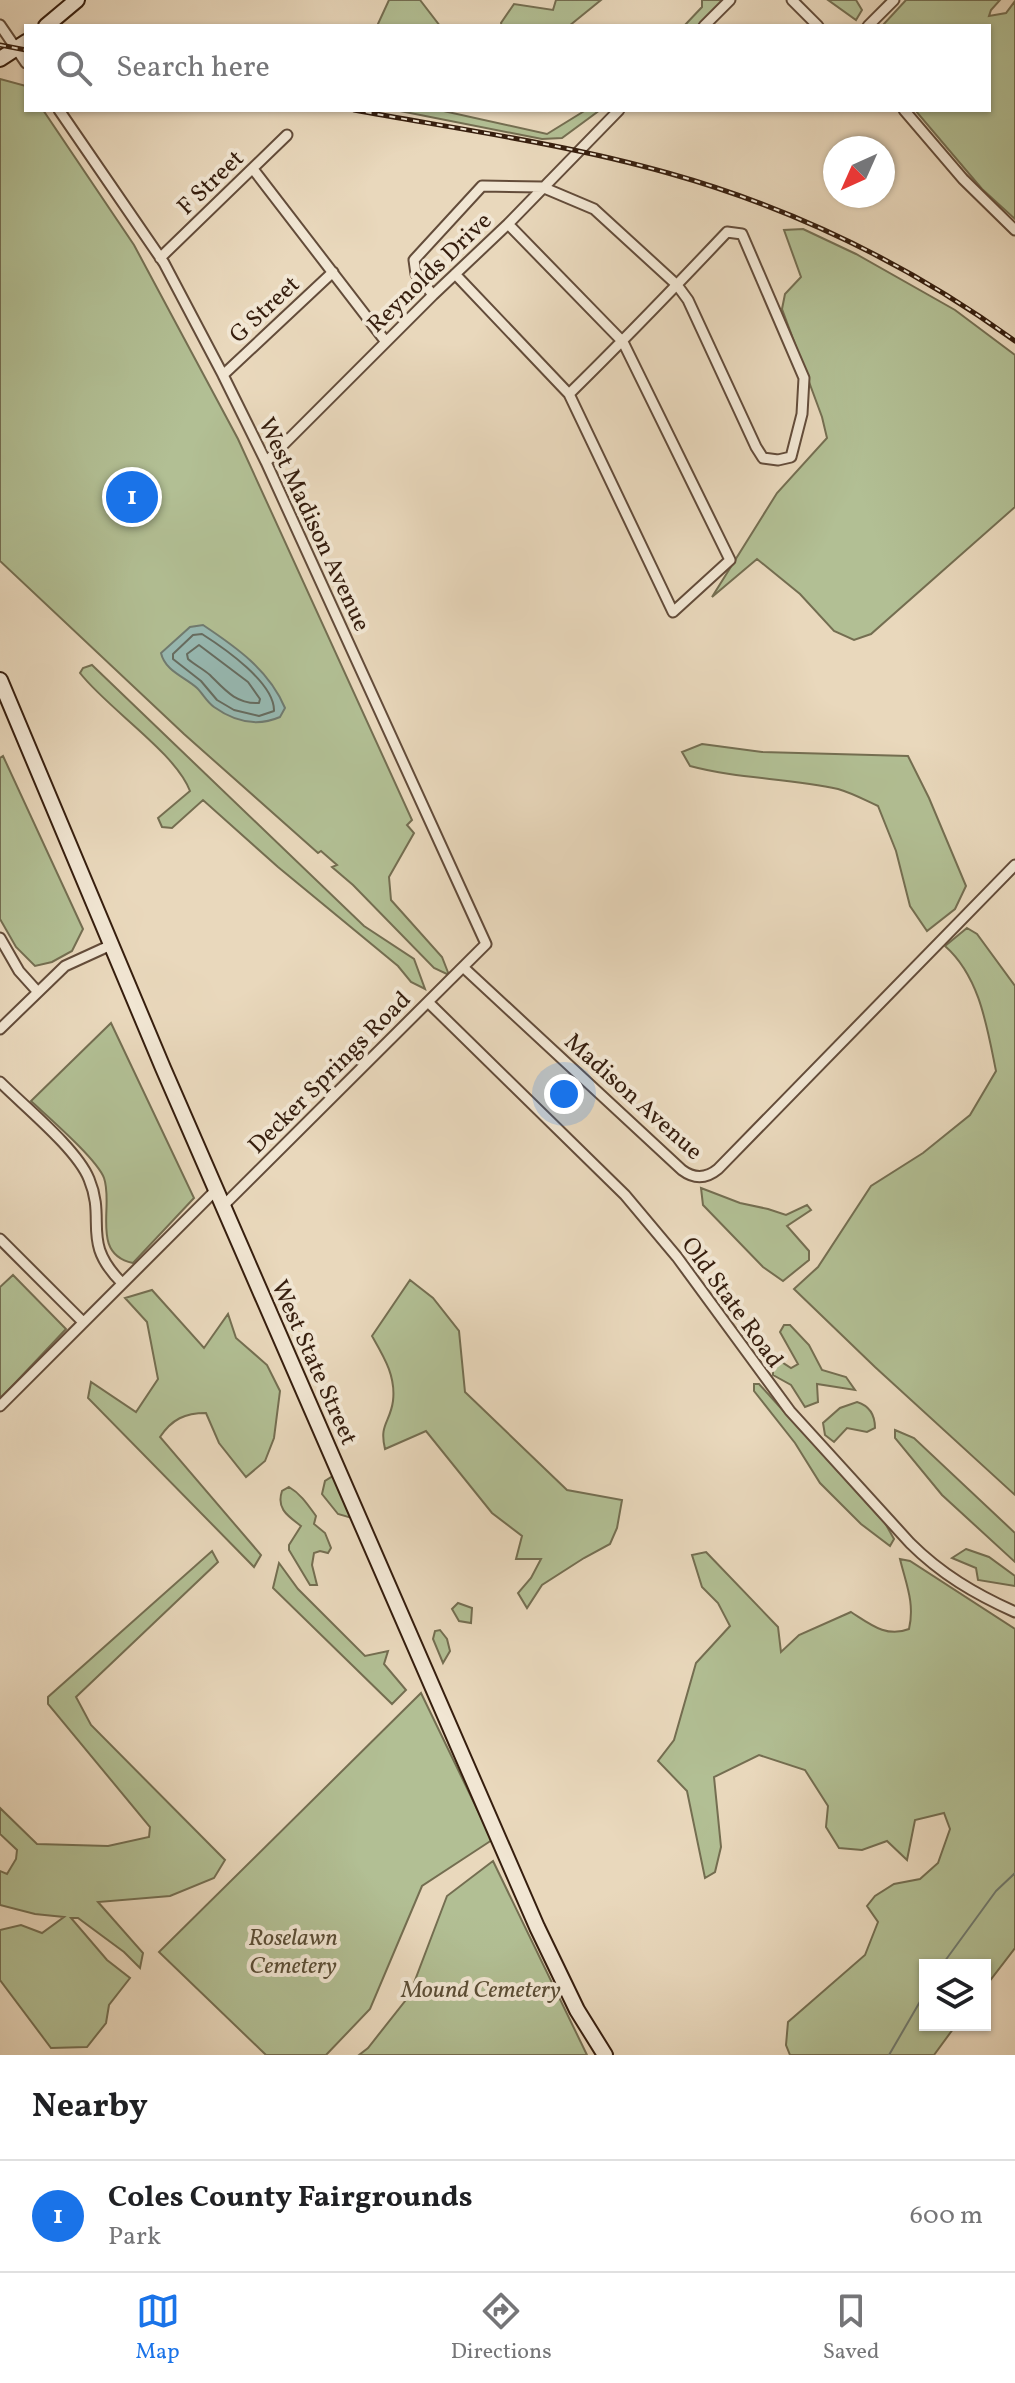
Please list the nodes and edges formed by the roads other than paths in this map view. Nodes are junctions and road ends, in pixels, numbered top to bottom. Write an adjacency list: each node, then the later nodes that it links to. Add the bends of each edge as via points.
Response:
1 (77, 0): 5 (street)
2 (730, 0): 6 (street)
3 (792, 0): 7 (street)
4 (894, 0): 8 (street)
5 (48, 24)
6 (706, 24)
7 (816, 24)
8 (870, 24)
9 (0, 25): 10 (street)
10 (22, 46): 11 (street)
11 (0, 59)
12 (60, 112): 20 (street, West Madison Avenue)
13 (617, 112): 17 (street, Reynolds Drive)
14 (906, 112): 19 (street)
15 (287, 135): 16 (street, F Street)
16 (253, 169): 20 (street, F Street); 21 (street)
17 (542, 187): 18 (street, Reynolds Drive); 23 (street, via 594,209); 24 (street, via 482,186 414,260 416,274)
18 (508, 224): 22 (street, Reynolds Drive); 26 (street)
19 (1015, 230)
20 (160, 258): 27 (street, West Madison Avenue)
21 (333, 272): 25 (street); 27 (street, G Street)
22 (455, 274): 24 (street, Reynolds Drive); 28 (street)
23 (677, 285): 23 (street, via 727,232 742,234 804,378 791,457 763,458); 26 (street)
24 (433, 295): 25 (street, Reynolds Drive)
25 (386, 342): 29 (street, Reynolds Drive)
26 (623, 342): 28 (street); 28 (street, via 730,560 673,612)
27 (223, 375): 29 (street, West Madison Avenue)
28 (569, 394)
29 (266, 462): 34 (street, West Madison Avenue, via 486,944)
30 (0, 680): 33 (street, West State Street)
31 (1015, 865): 34 (street, Madison Avenue, via 705,1177 682,1170)
32 (0, 938): 35 (street)
33 (111, 945): 35 (street, via 65,966); 39 (street, West State Street)
34 (463, 967): 36 (street, Decker Springs Road)
35 (37, 991): 37 (street)
36 (428, 1002): 40 (street, Decker Springs Road); 45 (street, Old State Road, via 625,1195 790,1411 910,1543 964,1587)
37 (0, 1029)
38 (0, 1082): 42 (street, via 84,1170 93,1192 100,1253)
39 (216, 1190): 40 (street, West State Street); 42 (street)
40 (223, 1206): 46 (street, West State Street, via 537,1927)
41 (0, 1239): 43 (street)
42 (122, 1283): 43 (street)
43 (83, 1322): 44 (street)
44 (0, 1406)
45 (1015, 1612)
46 (605, 2055)

